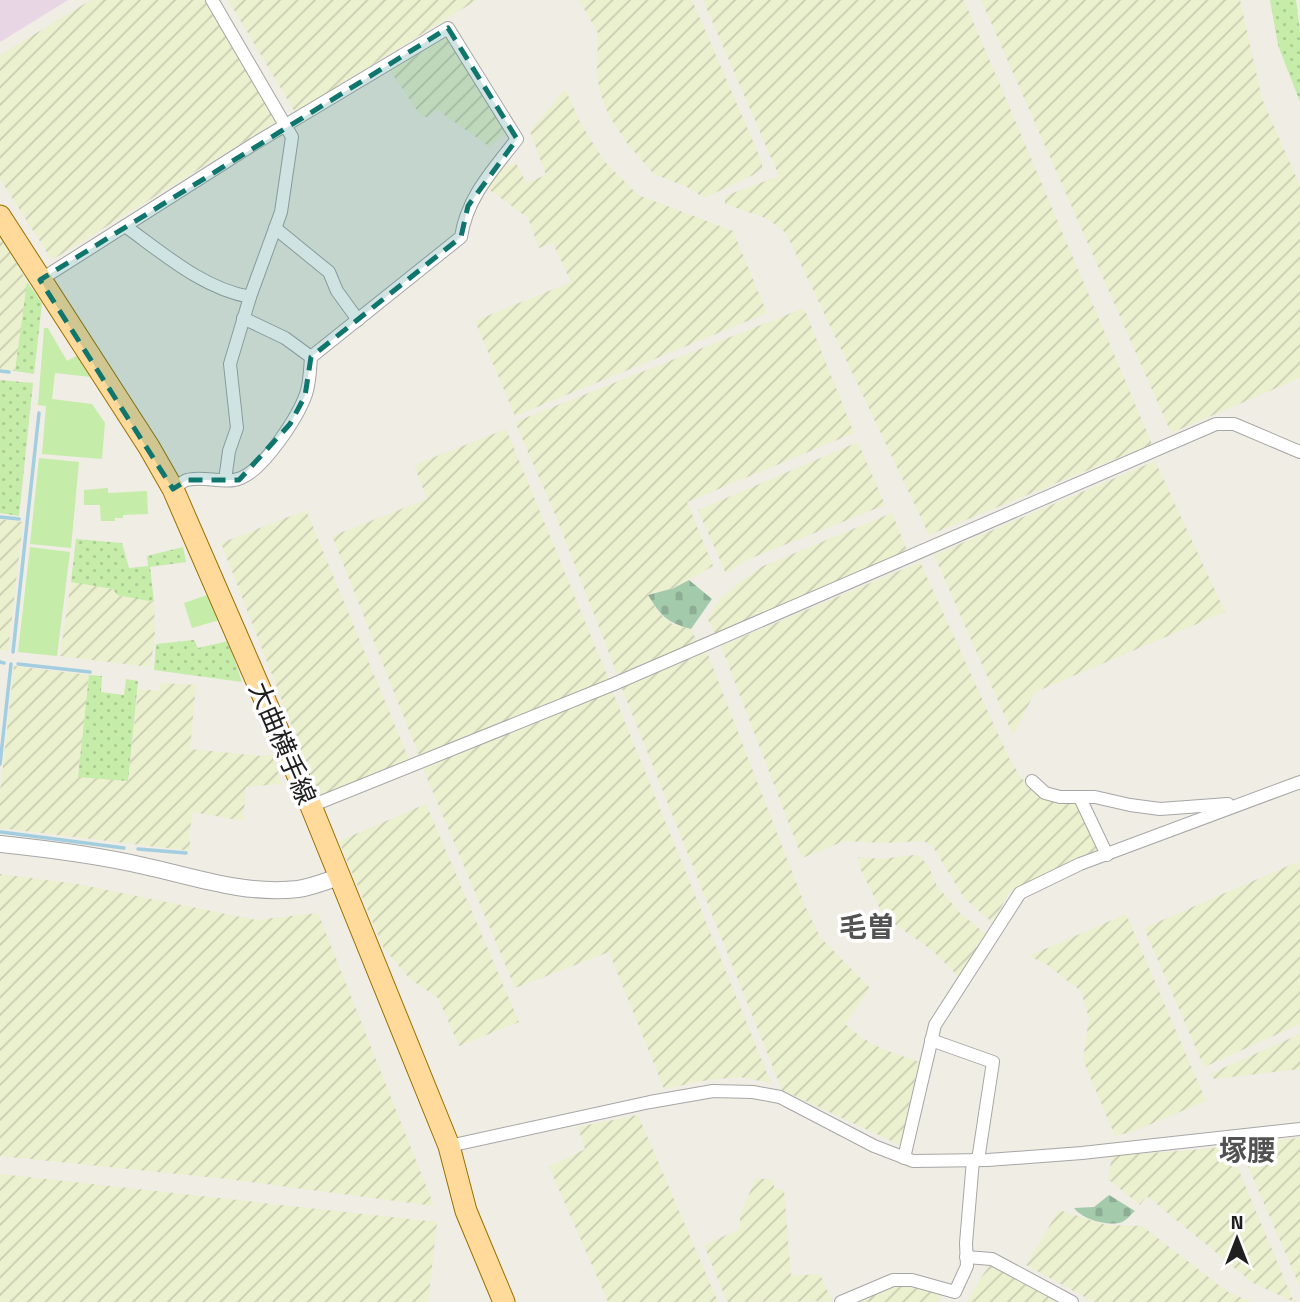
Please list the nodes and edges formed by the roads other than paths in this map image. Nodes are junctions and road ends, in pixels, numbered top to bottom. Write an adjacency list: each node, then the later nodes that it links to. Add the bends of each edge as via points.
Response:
1 (212, 0): 2 (street)
2 (286, 125): 4 (street); 5 (street, via 292,136 288,176); 9 (street, via 448,28 517,139 468,206 461,237)
3 (0, 215): 6 (main road, 大曲横手線)
4 (125, 226): 6 (street); 7 (street, via 202,281)
5 (275, 228): 7 (street); 9 (street, via 330,272 337,291)
6 (40, 279): 13 (main road, 大曲横手線)
7 (250, 297): 8 (street)
8 (243, 318): 10 (street, via 285,338); 12 (street, via 230,365 237,428)
9 (358, 320): 10 (street)
10 (311, 357): 12 (street, via 305,396 282,435 250,473 239,480)
11 (1300, 453): 18 (street, via 1234,424 1216,424 614,684)
12 (225, 480): 13 (street, via 187,480)
13 (173, 489): 18 (main road, 大曲横手線)
14 (1032, 781): 16 (street, via 1045,793)
15 (1300, 782): 17 (street)
16 (1080, 798): 17 (street, via 1160,809); 20 (street)
17 (1243, 803): 20 (street)
18 (310, 806): 21 (main road, 大曲横手線)
19 (0, 844): 21 (street, via 75,853 240,888 300,888)
20 (1107, 855): 22 (street, via 1020,893 935,1025)
21 (339, 877): 24 (main road, 大曲横手線)
22 (930, 1040): 25 (street); 26 (street, via 993,1062)
23 (1300, 1129): 26 (street)
24 (449, 1146): 25 (street, via 650,1102 713,1091 753,1092 780,1097); 28 (main road, 大曲横手線, via 466,1211)
25 (904, 1158): 26 (street)
26 (976, 1160): 27 (street)
27 (966, 1257): 29 (street, via 967,1266 955,1292 912,1280 893,1280); 30 (street, via 992,1259)
28 (504, 1302)
29 (841, 1302)
30 (1072, 1302)

